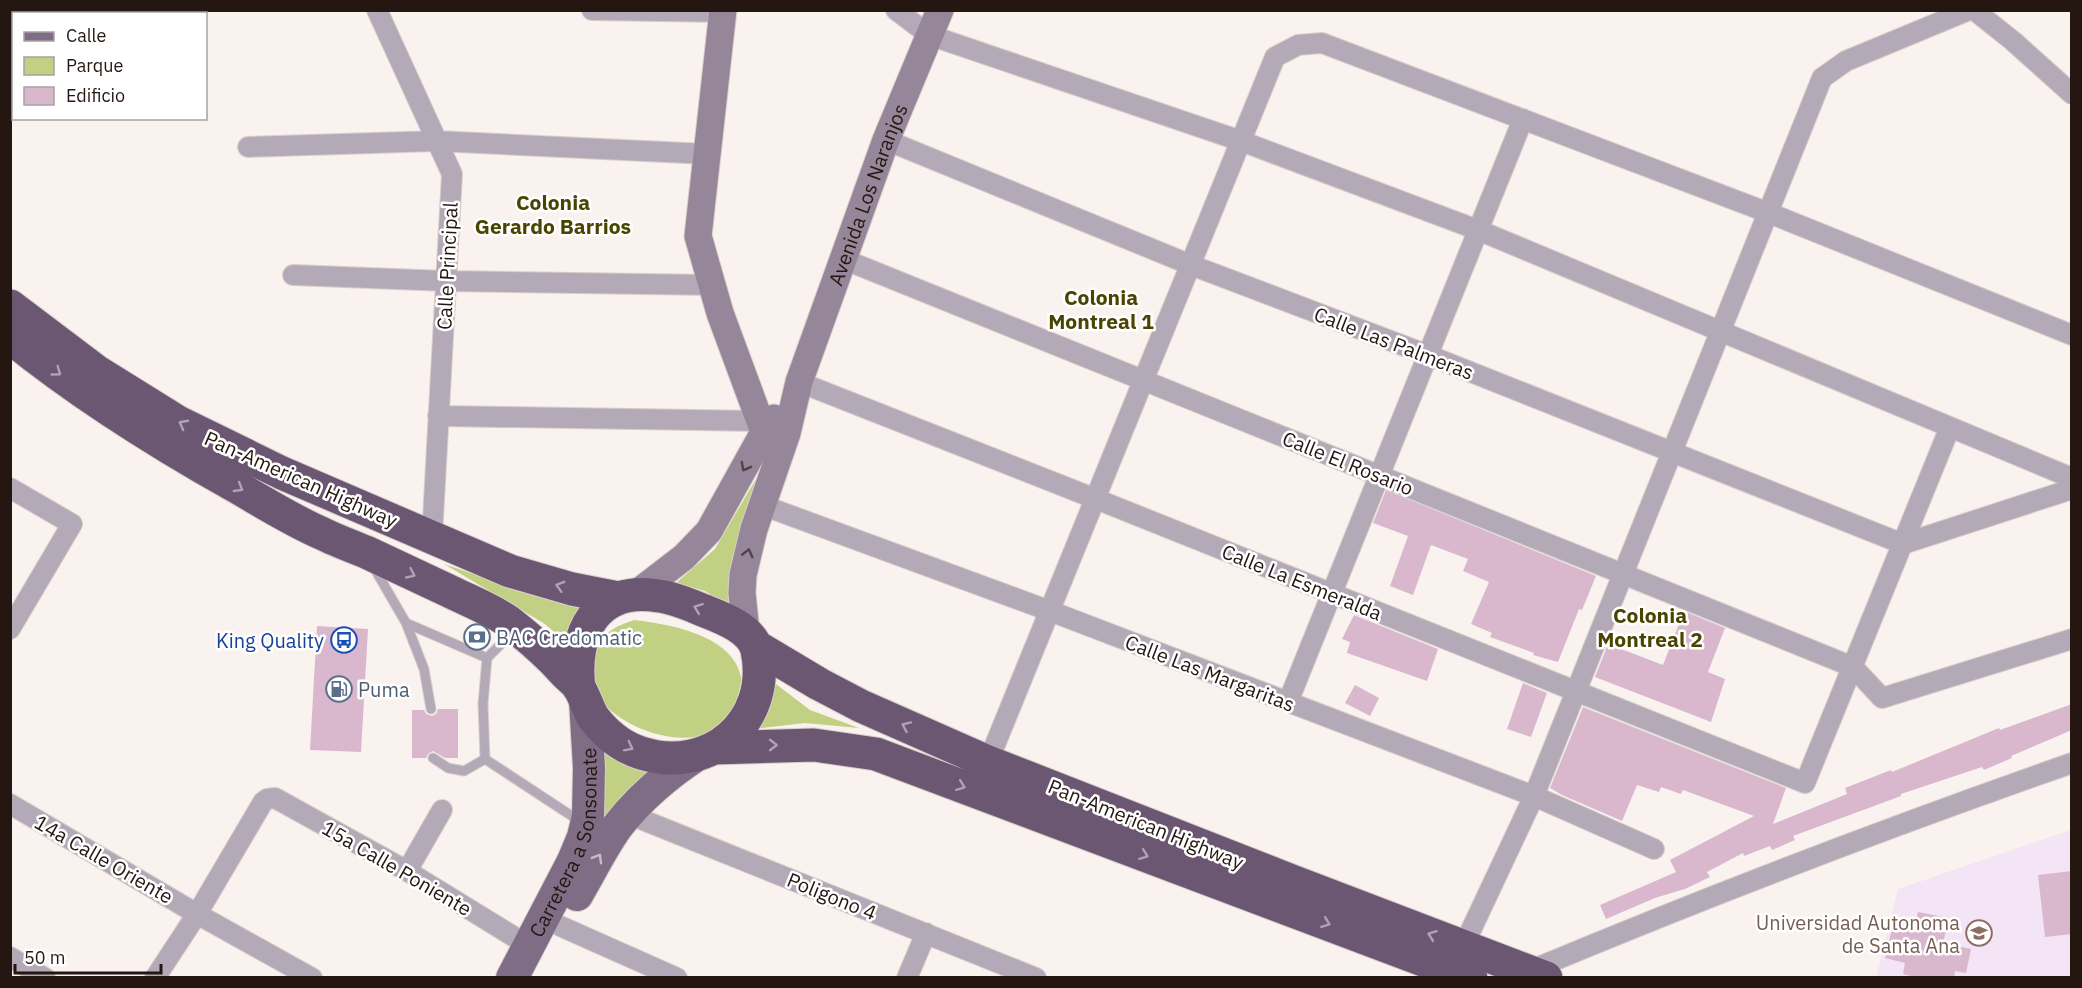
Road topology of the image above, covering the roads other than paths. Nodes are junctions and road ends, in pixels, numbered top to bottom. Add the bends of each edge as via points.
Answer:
1 (378, 10) edge
2 (592, 10) edge
3 (896, 10) edge
4 (940, 10) edge
5 (1969, 10) edge
6 (1974, 10) edge
7 (723, 11) edge
8 (929, 35) junction
9 (2072, 94) edge
10 (1523, 119) junction
11 (886, 140) junction
12 (437, 141) junction
13 (1241, 141) junction
14 (248, 147) dead end
15 (707, 154) junction
16 (1769, 213) junction
17 (1479, 230) junction
18 (843, 259) junction
19 (1191, 265) junction
20 (292, 275) dead end
21 (446, 281) junction
22 (712, 285) junction
23 (10, 306) edge
24 (1721, 332) junction
25 (2072, 335) edge
26 (10, 337) edge
27 (1428, 356) junction
28 (1145, 378) junction
29 (799, 382) junction
30 (438, 416) junction
31 (761, 426) junction
32 (1950, 427) junction
33 (1672, 452) junction
34 (1379, 476) junction
35 (2072, 478) edge
36 (10, 488) edge
37 (2072, 489) edge
38 (1096, 499) junction
39 (762, 505) junction
40 (432, 537) junction
41 (1902, 544) junction
42 (364, 551) junction
43 (1623, 574) junction
44 (1331, 595) junction
45 (627, 596) junction
46 (1050, 611) junction
47 (406, 623) junction
48 (10, 628) edge
49 (523, 633) junction
50 (751, 639) junction
51 (2072, 639) edge
52 (487, 658) junction
53 (1852, 667) junction
54 (1576, 692) junction
55 (582, 694) junction
56 (1288, 702) junction
57 (431, 710) dead end
58 (707, 750) junction
59 (433, 758) dead end
60 (485, 759) junction
61 (988, 762) junction
62 (2072, 763) edge
63 (1533, 796) junction
64 (10, 804) edge
65 (441, 810) dead end
66 (628, 814) junction
67 (586, 825) junction
68 (1654, 849) dead end
69 (407, 871) junction
70 (197, 914) junction
71 (560, 926) junction
72 (926, 933) junction
73 (529, 946) junction
74 (10, 957) edge
75 (1467, 962) edge
76 (1538, 974) edge
77 (45, 978) edge
78 (155, 978) edge
79 (312, 978) edge
80 (512, 978) edge
81 (521, 978) edge
82 (677, 978) edge
83 (907, 978) edge
84 (1036, 978) edge

1 - 12 street, Calle Principal
2 - 7 street
3 - 8 street
4 - 8 main road, Avenida Los Naranjos
5 - 16 street via 1846,61 1822,78
6 - 9 street
7 - 15 main road
8 - 11 main road, Avenida Los Naranjos
8 - 13 street
10 - 13 street via 1322,43 1298,45 1275,57
10 - 16 street
10 - 17 street
11 - 18 main road, Avenida Los Naranjos
11 - 19 street, Calle Las Palmeras
12 - 14 street
12 - 15 street
12 - 21 street, Calle Principal via 452,174
13 - 17 street
13 - 19 street
15 - 22 main road via 698,237
16 - 24 street
16 - 25 street
17 - 24 street
17 - 27 street
18 - 28 street, Calle El Rosario
18 - 29 main road, Avenida Los Naranjos
19 - 27 street, Calle Las Palmeras
19 - 28 street
20 - 21 street
21 - 22 street
21 - 30 street, Calle Principal
22 - 31 main road
40 -> 23 highway, Pan-American Highway via 178,422 96,371
24 - 32 street
24 - 33 street
26 -> 42 highway, Pan-American Highway via 86,393 205,469 319,533
27 - 33 street, Calle Las Palmeras
27 - 34 street
28 - 34 street, Calle El Rosario
28 - 38 street
29 - 31 main road, Avenida Los Naranjos
29 - 38 street, Calle La Esmeralda
29 - 39 main road, Avenida Los Naranjos
30 - 31 street
30 - 40 street, Calle Principal
31 -> 45 main road, Avenida Los Naranjos via 709,531 684,557
32 - 35 street
32 - 41 street
33 - 41 street, Calle Las Palmeras
33 - 43 street
34 - 43 street, Calle El Rosario
34 - 44 street
36 - 48 street via 72,524
37 - 41 street
38 - 44 street, Calle La Esmeralda
38 - 46 street
39 - 46 street, Calle Las Margaritas
50 -> 39 main road, Avenida Los Naranjos via 742,593 743,575
45 -> 40 highway, Pan-American Highway via 572,589 510,571
41 - 53 street
42 - 47 lane
42 -> 49 highway, Pan-American Highway via 494,611
43 - 53 street, Calle El Rosario
43 - 54 street
44 - 54 street, Calle La Esmeralda
44 - 56 street
50 -> 45 highway via 713,614 684,603 659,596
45 - 55 highway via 602,608 589,622 577,657
46 - 56 street, Calle Las Margaritas
46 - 61 street
47 - 52 lane
47 - 57 lane via 424,669
49 - 52 lane via 502,643
49 - 55 highway, Pan-American Highway via 553,659
50 - 58 highway via 759,672 753,708 730,738
61 -> 50 highway, Pan-American Highway via 861,706 819,684
51 - 53 street via 1882,698
52 - 60 lane via 483,704
53 - 54 street, Calle La Esmeralda via 1805,783
54 - 63 street
55 -> 58 highway via 605,731 640,753 680,757
55 - 67 main road, Carretera a Sonsonate via 589,768
56 - 63 street, Calle Las Margaritas
58 - 66 main road, Carretera a Sonsonate via 681,765
58 -> 75 highway, Pan-American Highway via 814,745 876,754
59 - 60 lane via 448,768 464,771
60 - 67 lane
75 -> 61 highway, Pan-American Highway
62 - 76 street via 1899,824 1627,929
63 - 68 street, Calle Las Margaritas
63 - 75 street
64 - 70 street, 14a Calle Oriente
65 - 69 street
71 -> 66 main road, Carretera a Sonsonate
66 - 72 street, Poligono 4
67 - 73 main road, Carretera a Sonsonate via 573,861
69 - 70 street, 15a Calle Poniente via 274,798 267,799
69 - 73 street, 15a Calle Poniente
70 - 78 street
70 - 79 street, 14a Calle Oriente
71 - 81 main road, Carretera a Sonsonate
71 - 82 street
72 - 83 street
72 - 84 street, Poligono 4
73 - 80 main road, Carretera a Sonsonate
74 - 77 street
75 - 76 highway, Pan-American Highway

